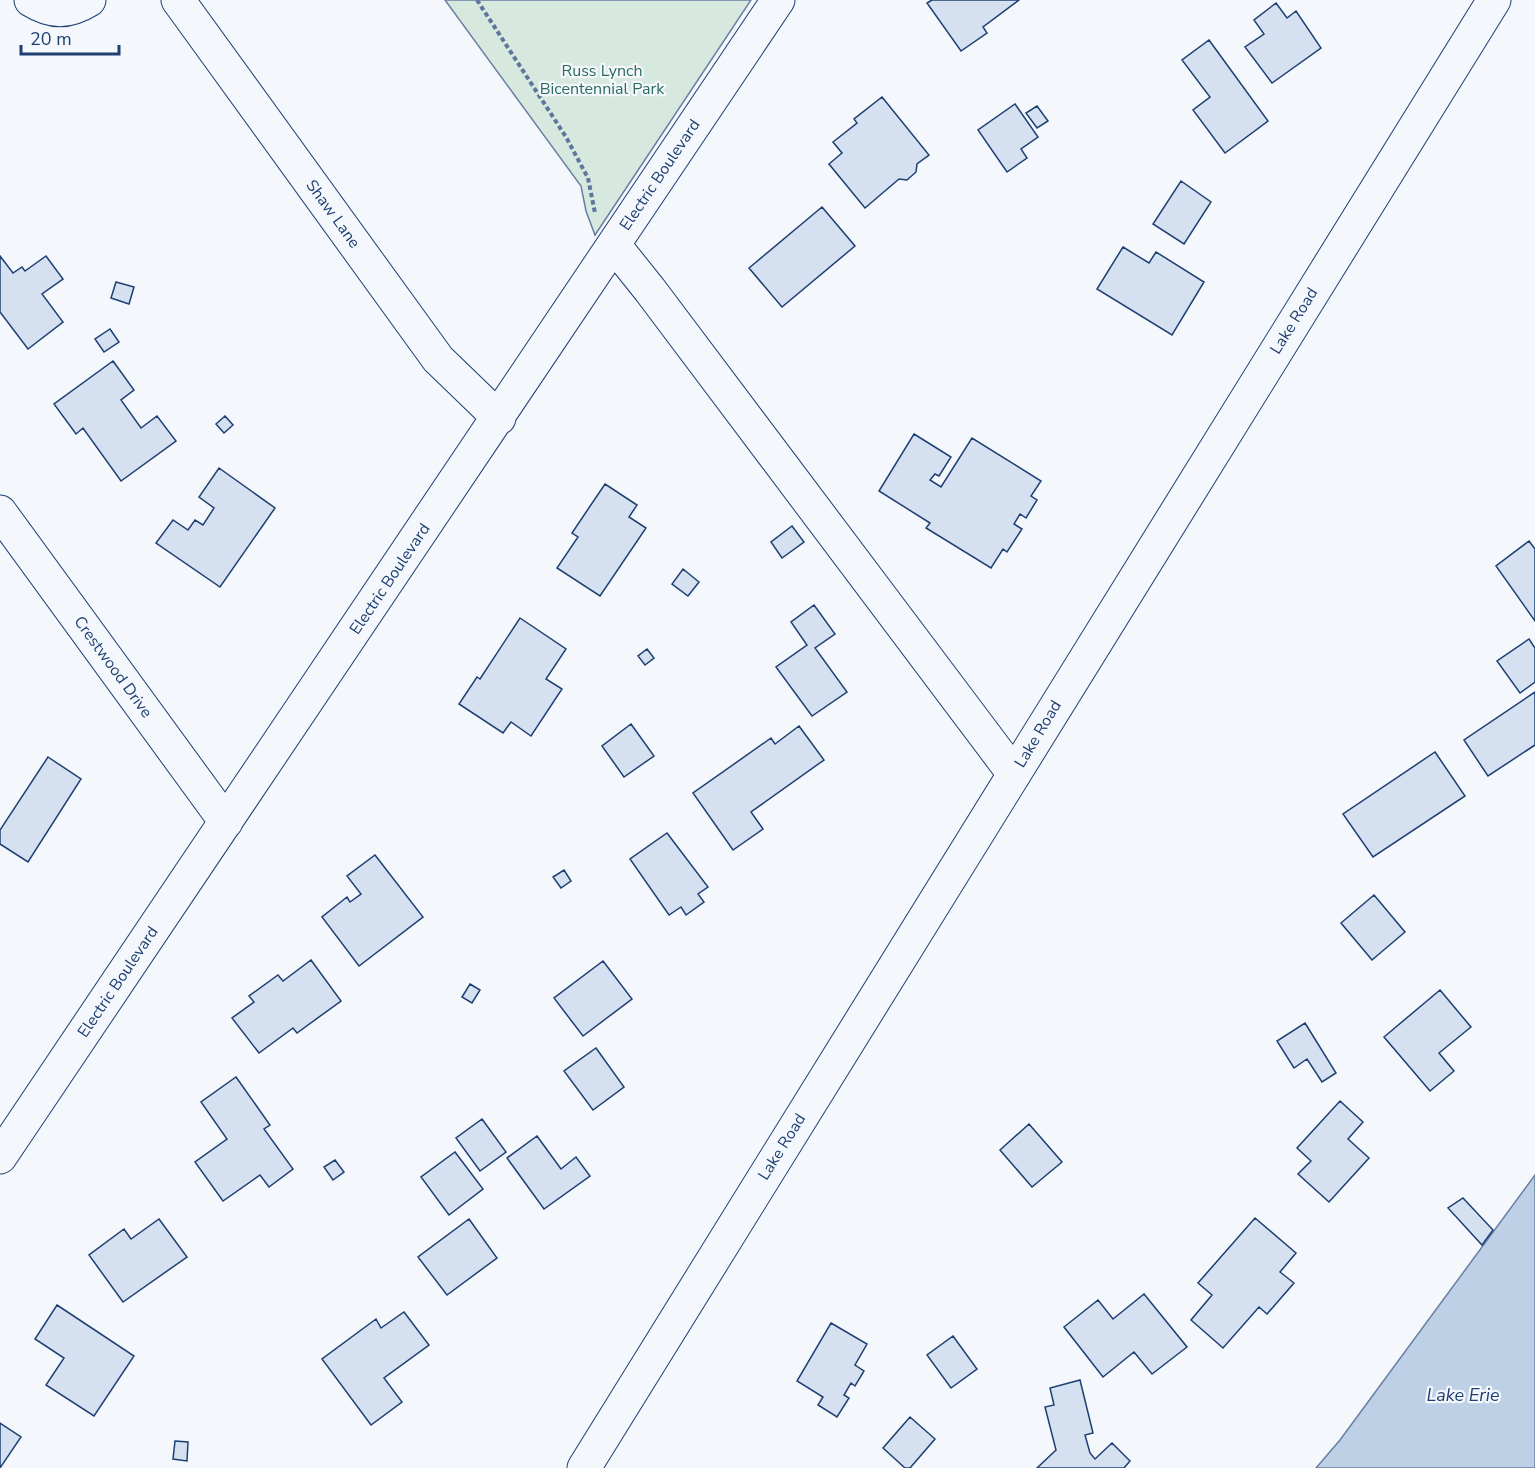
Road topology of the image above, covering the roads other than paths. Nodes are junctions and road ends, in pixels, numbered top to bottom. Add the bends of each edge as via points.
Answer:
1 (31, 0) edge
2 (89, 0) edge
3 (178, 0) edge
4 (778, 0) edge
5 (1494, 0) edge
6 (614, 245) junction
7 (499, 418) junction
8 (0, 512) edge
9 (1014, 774) junction
10 (226, 822) junction
11 (0, 1157) edge
12 (584, 1468) edge

1 - 2 street via 62,12
3 - 7 street, Shaw Lane via 438,359
4 - 6 street, Electric Boulevard
5 - 9 street, Lake Road
6 - 7 street, Electric Boulevard
6 - 9 street
7 - 10 street, Electric Boulevard
8 - 10 street, Crestwood Drive
9 - 12 street, Lake Road
10 - 11 street, Electric Boulevard

